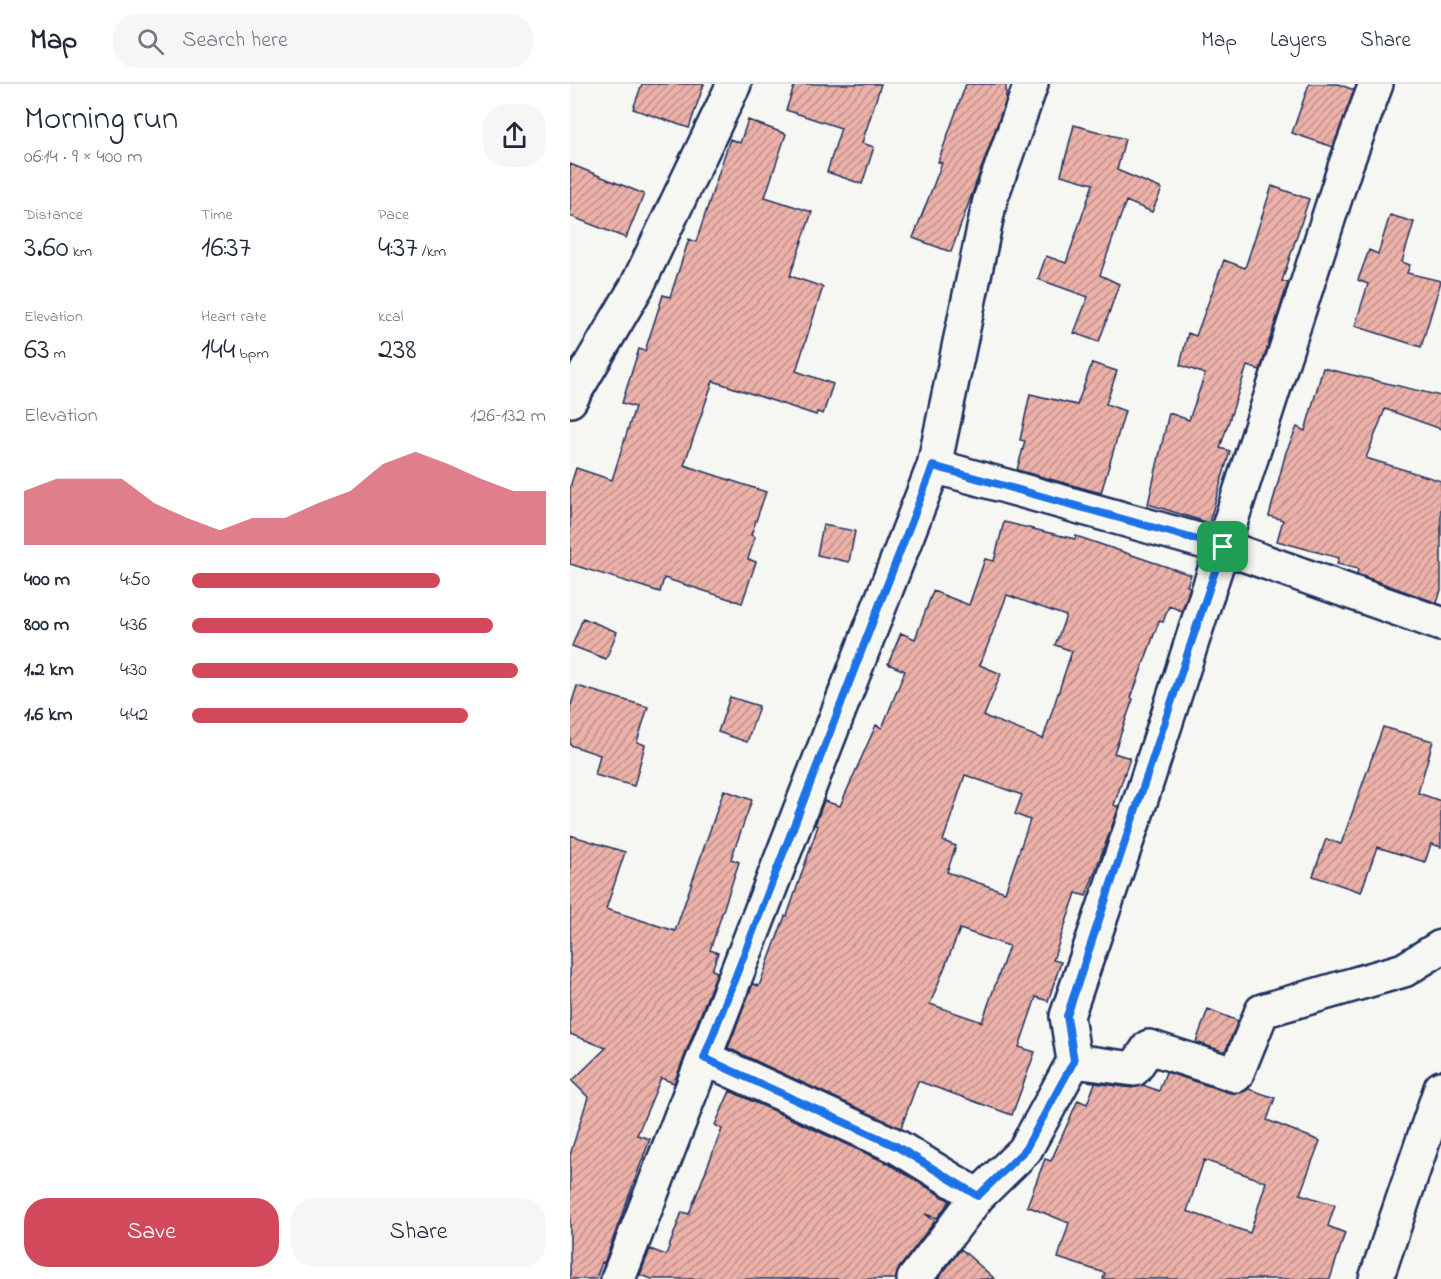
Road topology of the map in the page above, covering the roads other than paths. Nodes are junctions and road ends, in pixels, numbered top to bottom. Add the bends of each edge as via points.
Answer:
1 (734, 84) edge
2 (1031, 84) edge
3 (1376, 84) edge
4 (570, 400) edge
5 (933, 466) junction
6 (1223, 547) junction
7 (1441, 624) edge
8 (1441, 947) edge
9 (704, 1058) junction
10 (1074, 1061) junction
11 (1441, 1088) edge
12 (978, 1196) junction
13 (618, 1279) edge
14 (914, 1279) edge
15 (1376, 1279) edge

1 - 4 street via 637,286
2 - 5 street via 990,200
3 - 6 street via 1345,166
5 - 6 street
5 - 9 street
6 - 7 street
6 - 10 street via 1067,1016
8 - 10 street via 1404,970 1263,1011 1236,1075 1149,1047 1134,1069
9 - 12 street via 896,1146
9 - 13 street
10 - 12 street via 1025,1150
11 - 15 street
12 - 14 street

